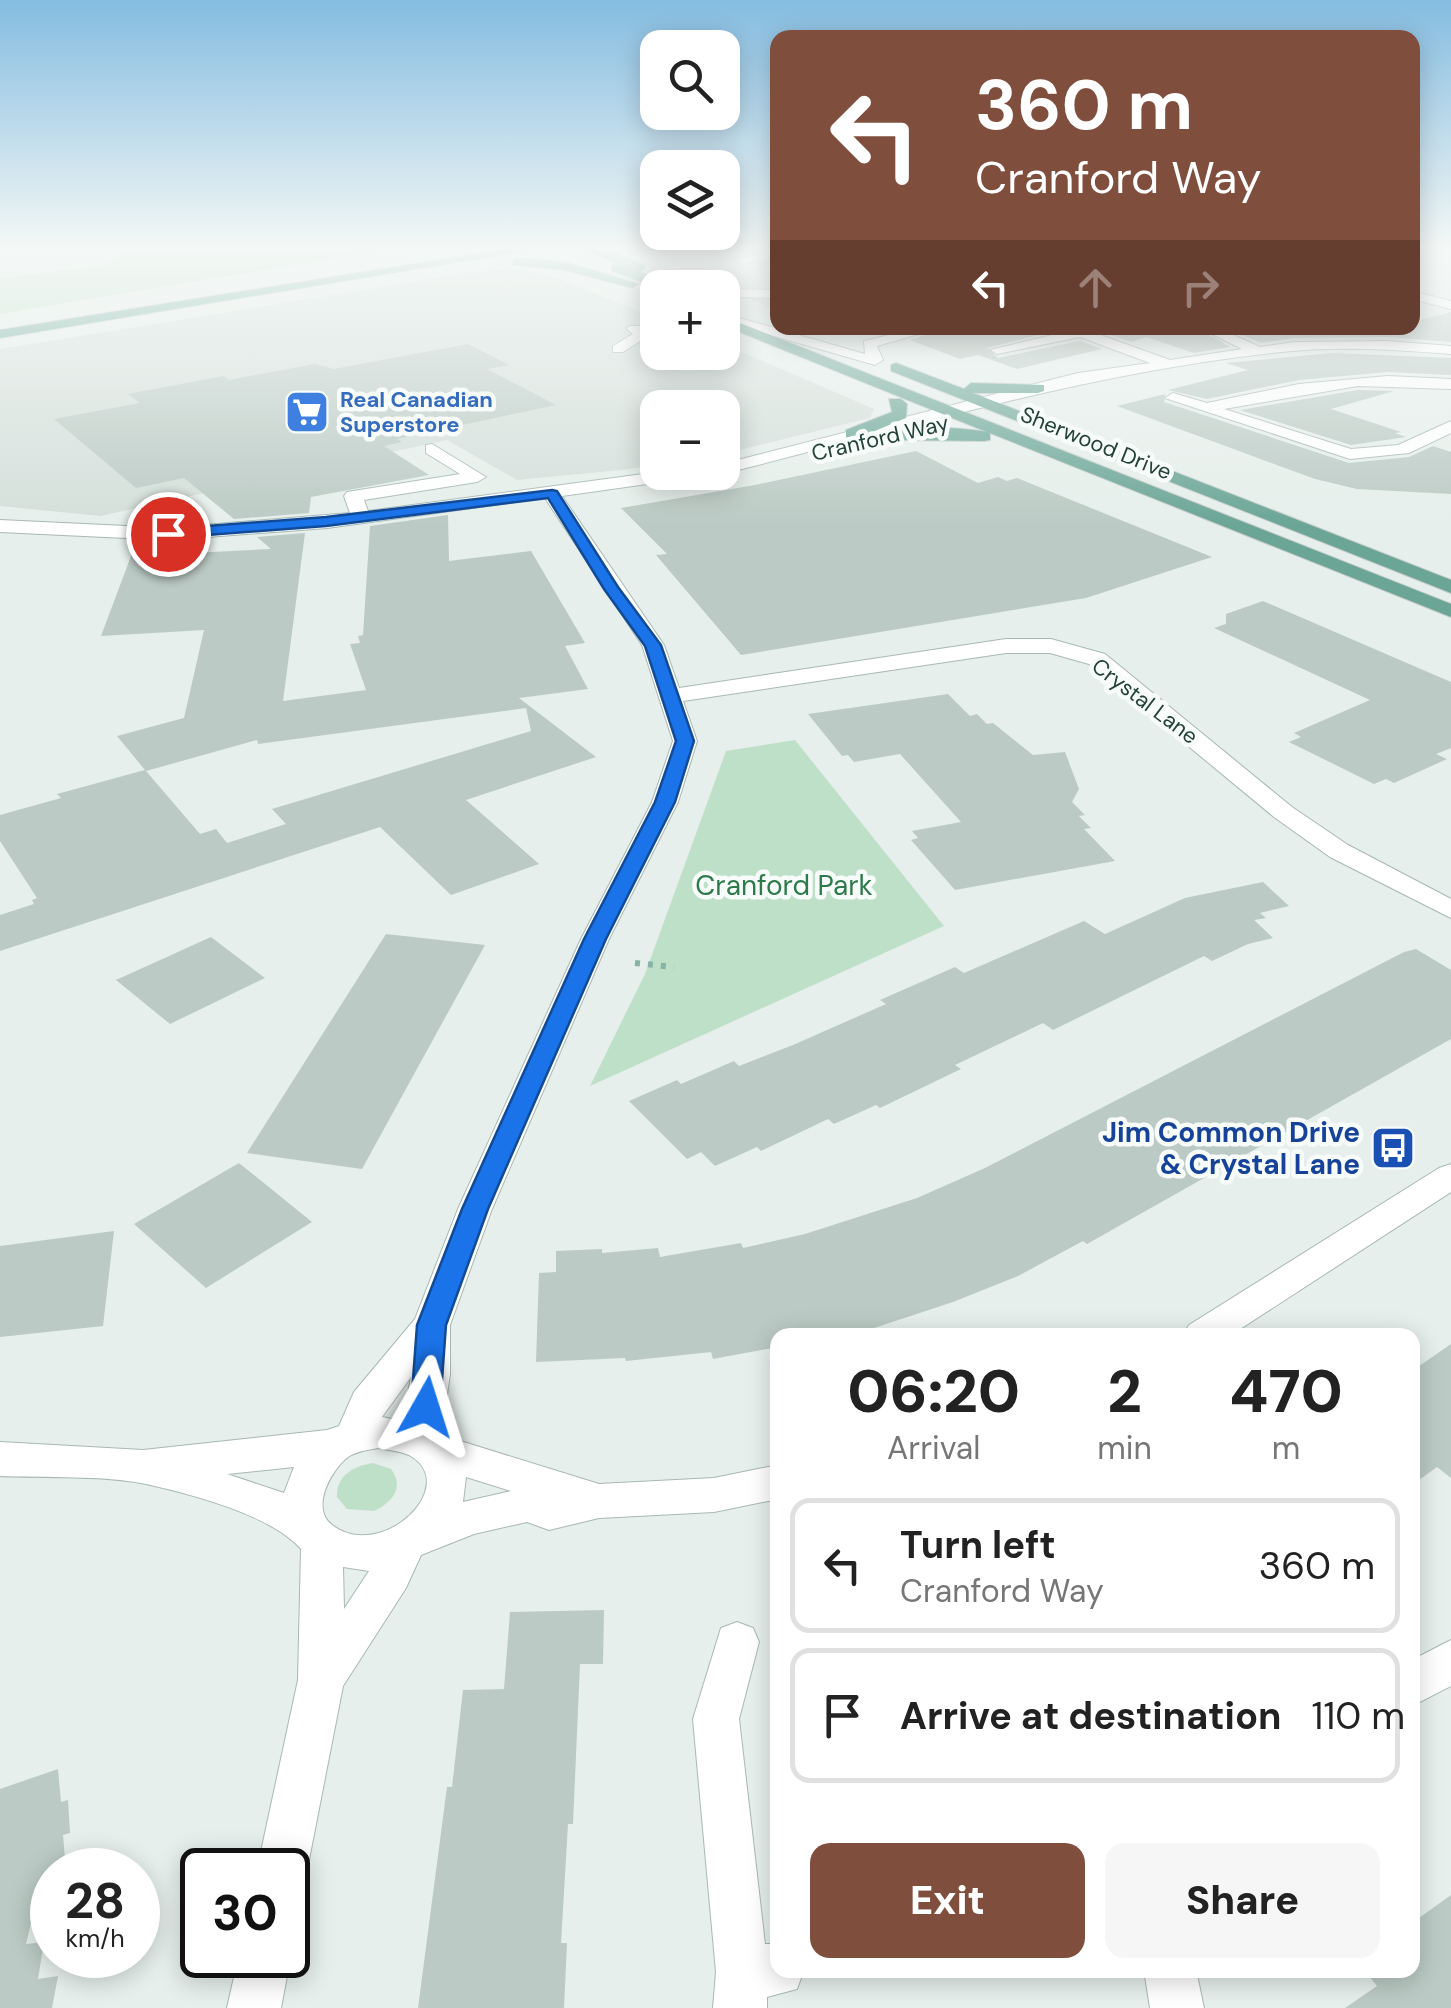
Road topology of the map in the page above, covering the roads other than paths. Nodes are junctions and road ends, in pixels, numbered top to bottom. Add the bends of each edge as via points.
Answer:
1 (636, 339) edge
2 (768, 339) edge
3 (797, 339) edge
4 (820, 339) edge
5 (888, 339) edge
6 (1050, 339) edge
7 (1099, 339) edge
8 (1230, 339) edge
9 (1384, 339) edge
10 (1387, 345) junction
11 (618, 350) dead end
12 (997, 350) dead end
13 (1255, 350) junction
14 (1451, 350) edge
15 (807, 354) junction
16 (875, 360) junction
17 (1168, 364) junction
18 (918, 377) junction
19 (866, 378) junction
20 (1451, 384) edge
21 (1043, 392) junction
22 (1173, 398) dead end
23 (1208, 408) junction
24 (945, 410) junction
25 (980, 410) junction
26 (1451, 426) edge
27 (852, 434) junction
28 (897, 436) junction
29 (1040, 447) junction
30 (432, 449) dead end
31 (1110, 452) junction
32 (757, 462) junction
33 (740, 465) edge
34 (640, 481) edge
35 (552, 494) junction
36 (361, 518) junction
37 (0, 526) edge
38 (1336, 542) junction
39 (1451, 587) edge
40 (1451, 611) edge
41 (673, 696) junction
42 (1451, 910) edge
43 (1451, 1176) edge
44 (432, 1325) junction
45 (1213, 1328) edge
46 (344, 1441) junction
47 (428, 1445) junction
48 (0, 1459) edge
49 (143, 1467) junction
50 (770, 1484) edge
51 (599, 1501) junction
52 (315, 1534) junction
53 (413, 1541) junction
54 (737, 1642) dead end
55 (1451, 1661) edge
56 (1420, 1679) edge
57 (322, 1680) junction
58 (287, 1848) edge
59 (260, 1978) edge
60 (1171, 1978) edge
61 (753, 1983) edge
62 (254, 2008) edge
63 (1176, 2008) edge

1 - 11 street
2 - 15 main road, Sherwood Drive
3 - 16 street
4 - 16 main road, Sherwood Drive
5 - 16 street via 869,344
6 - 12 street
7 - 17 street
8 - 13 street
9 - 10 street
10 - 13 street, Cranford Way
10 - 14 street, Cranford Way
13 - 17 street, Cranford Way
15 - 19 main road, Sherwood Drive
15 - 25 main road
16 - 18 main road, Sherwood Drive
17 - 21 street, Cranford Way via 1126,370 1095,386
18 - 21 main road
18 - 25 main road, Sherwood Drive
19 - 24 main road, Sherwood Drive
19 - 27 main road via 901,407 900,415
20 - 23 street via 1343,380
21 - 25 street, Cranford Way
21 - 31 main road via 1052,423
22 - 23 street
23 - 26 street via 1364,455 1405,451
24 - 25 main road, Sherwood Drive
24 - 27 street, Cranford Way
25 - 28 street, Cranford Way
25 - 29 main road, Sherwood Drive
25 - 31 main road, Sherwood Drive
25 - 38 main road via 1210,503
27 - 32 street, Cranford Way
28 - 29 main road via 965,433
28 - 32 street, Cranford Way
29 - 40 main road, Sherwood Drive
30 - 36 street via 477,477 353,496
31 - 38 main road, Sherwood Drive
32 - 33 street, Cranford Way
34 - 35 street
35 - 36 street
35 - 41 street via 653,645
36 - 37 street via 168,534
38 - 39 main road, Sherwood Drive
41 - 42 street, Crystal Lane via 1006,646 1051,646 1096,659 1339,851
41 - 44 street via 685,741 665,802 595,939 475,1209
43 - 45 street
44 - 46 street
44 - 47 street
46 - 47 street via 400,1433
46 - 49 street
46 - 52 street via 318,1462 304,1490 302,1509
47 - 51 street
47 - 53 street via 449,1481 438,1516
48 - 49 street
49 - 52 street via 264,1502
50 - 51 street via 714,1495
51 - 53 street via 471,1518
52 - 53 street via 374,1552
52 - 57 street
53 - 57 street
54 - 61 street via 716,1719
55 - 56 street
57 - 58 street
59 - 62 street
60 - 63 street

